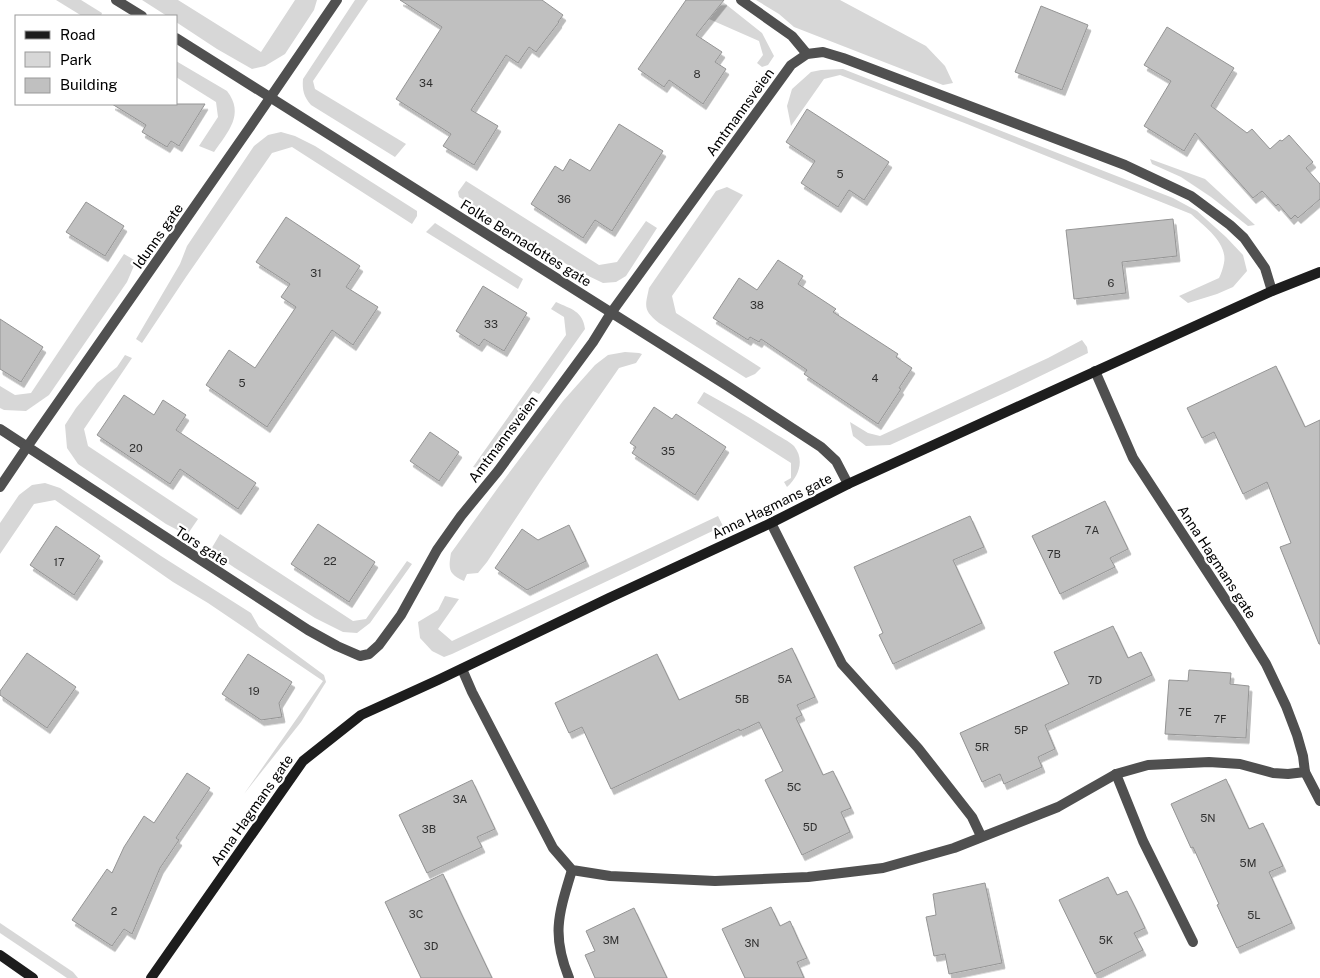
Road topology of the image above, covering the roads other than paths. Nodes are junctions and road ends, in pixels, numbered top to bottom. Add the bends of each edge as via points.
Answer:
1 (116, 0) edge
2 (337, 0) edge
3 (741, 0) edge
4 (140, 15) edge
5 (178, 39) edge
6 (807, 54) junction
7 (270, 98) junction
8 (1320, 272) edge
9 (1272, 291) junction
10 (611, 313) junction
11 (1095, 371) junction
12 (0, 429) edge
13 (27, 447) junction
14 (848, 484) junction
15 (0, 487) edge
16 (771, 523) junction
17 (390, 630) joint
18 (462, 669) junction
19 (1305, 772) junction
20 (1116, 774) junction
21 (1320, 802) edge
22 (981, 836) junction
23 (572, 870) junction
24 (1193, 942) dead end
25 (0, 955) edge
26 (33, 978) edge
27 (151, 978) edge
28 (569, 978) edge

1 - 4 street
2 - 7 street, Idunns gate
3 - 6 street via 792,36
5 - 7 street, Folke Bernadottes gate
6 - 9 street via 823,52 843,58 1125,165 1191,196 1244,238 1265,268
6 - 10 street, Amtmannsveien via 791,65
7 - 10 street, Folke Bernadottes gate
7 - 13 street, Idunns gate
8 - 9 street, Anna Hagmans gate
9 - 11 street, Anna Hagmans gate
10 - 14 street, Folke Bernadottes gate via 820,447 836,461
10 - 17 street, Amtmannsveien via 587,350 437,550
11 - 14 street, Anna Hagmans gate
11 - 19 street, Anna Hagmans gate via 1133,458 1266,664 1286,706
12 - 13 street, Tors gate
13 - 15 street, Idunns gate
13 - 17 street, Tors gate via 284,615 337,646 360,656 369,654
14 - 16 street, Anna Hagmans gate
16 - 18 street, Anna Hagmans gate
16 - 22 street via 842,664 918,748 972,817
18 - 23 street via 553,848
18 - 27 street, Anna Hagmans gate via 361,715 303,761
19 - 20 street via 1273,773 1240,764 1209,762 1148,765
19 - 21 street, Anna Hagmans gate
20 - 22 street via 1058,806
20 - 24 street via 1143,841
22 - 23 street via 954,848 884,868 808,878 715,881 610,876
23 - 28 street via 558,934
25 - 26 street

